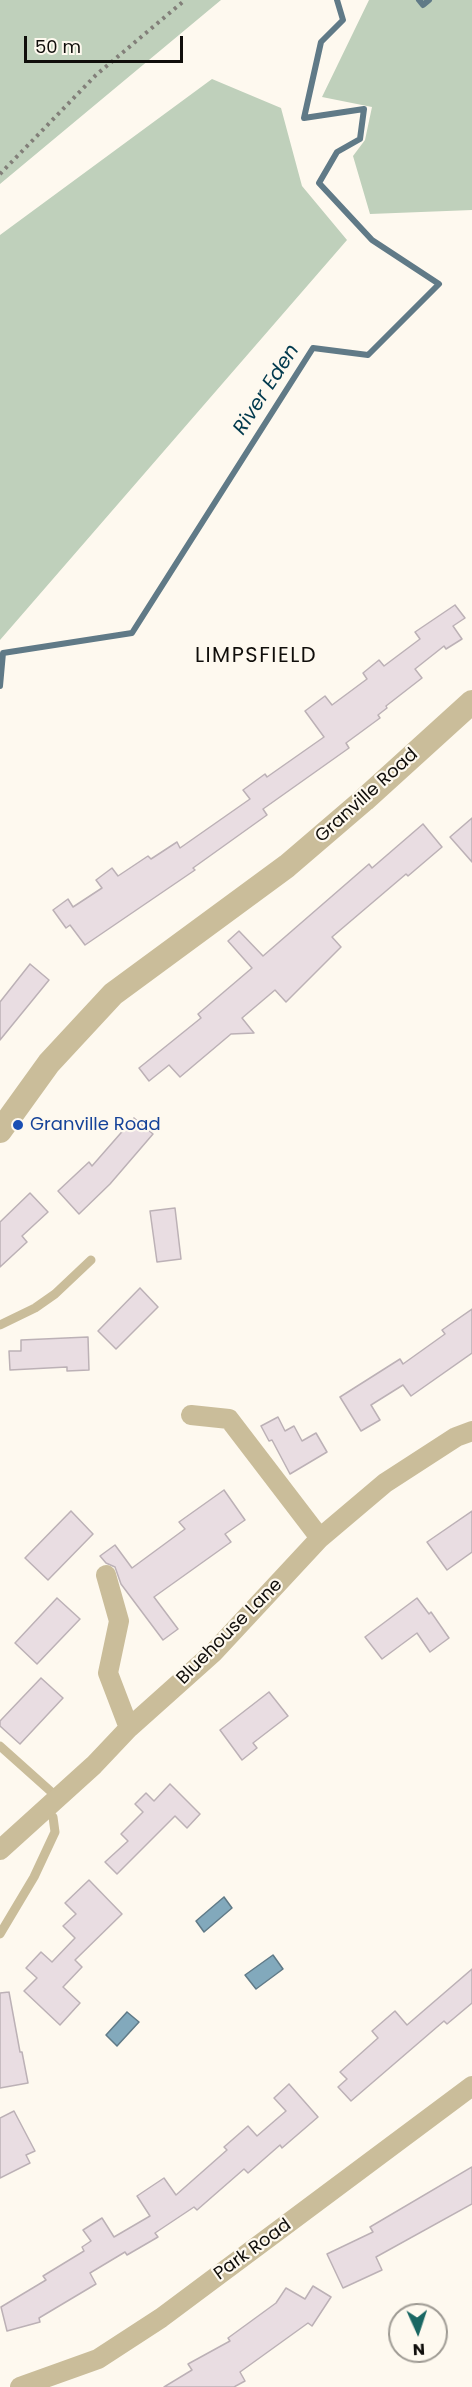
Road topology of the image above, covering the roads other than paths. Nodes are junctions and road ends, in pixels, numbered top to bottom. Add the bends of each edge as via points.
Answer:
1 (472, 702) edge
2 (0, 1131) edge
3 (91, 1260) dead end
4 (0, 1325) edge
5 (191, 1415) dead end
6 (472, 1431) edge
7 (320, 1538) junction
8 (106, 1575) dead end
9 (129, 1728) junction
10 (0, 1746) edge
11 (51, 1804) junction
12 (0, 1850) edge
13 (0, 1934) edge
14 (472, 2086) edge
15 (20, 2387) edge

1 - 2 street, Granville Road via 287,866 113,994 49,1063
3 - 4 lane via 55,1294
5 - 7 street via 229,1419
6 - 7 street, Bluehouse Lane via 456,1437 385,1483
7 - 9 street, Bluehouse Lane via 214,1652
8 - 9 street via 119,1621 108,1673
9 - 11 street, Bluehouse Lane
10 - 11 lane
11 - 12 street, Bluehouse Lane
11 - 13 lane via 55,1832
14 - 15 street, Park Road via 161,2318 98,2360

